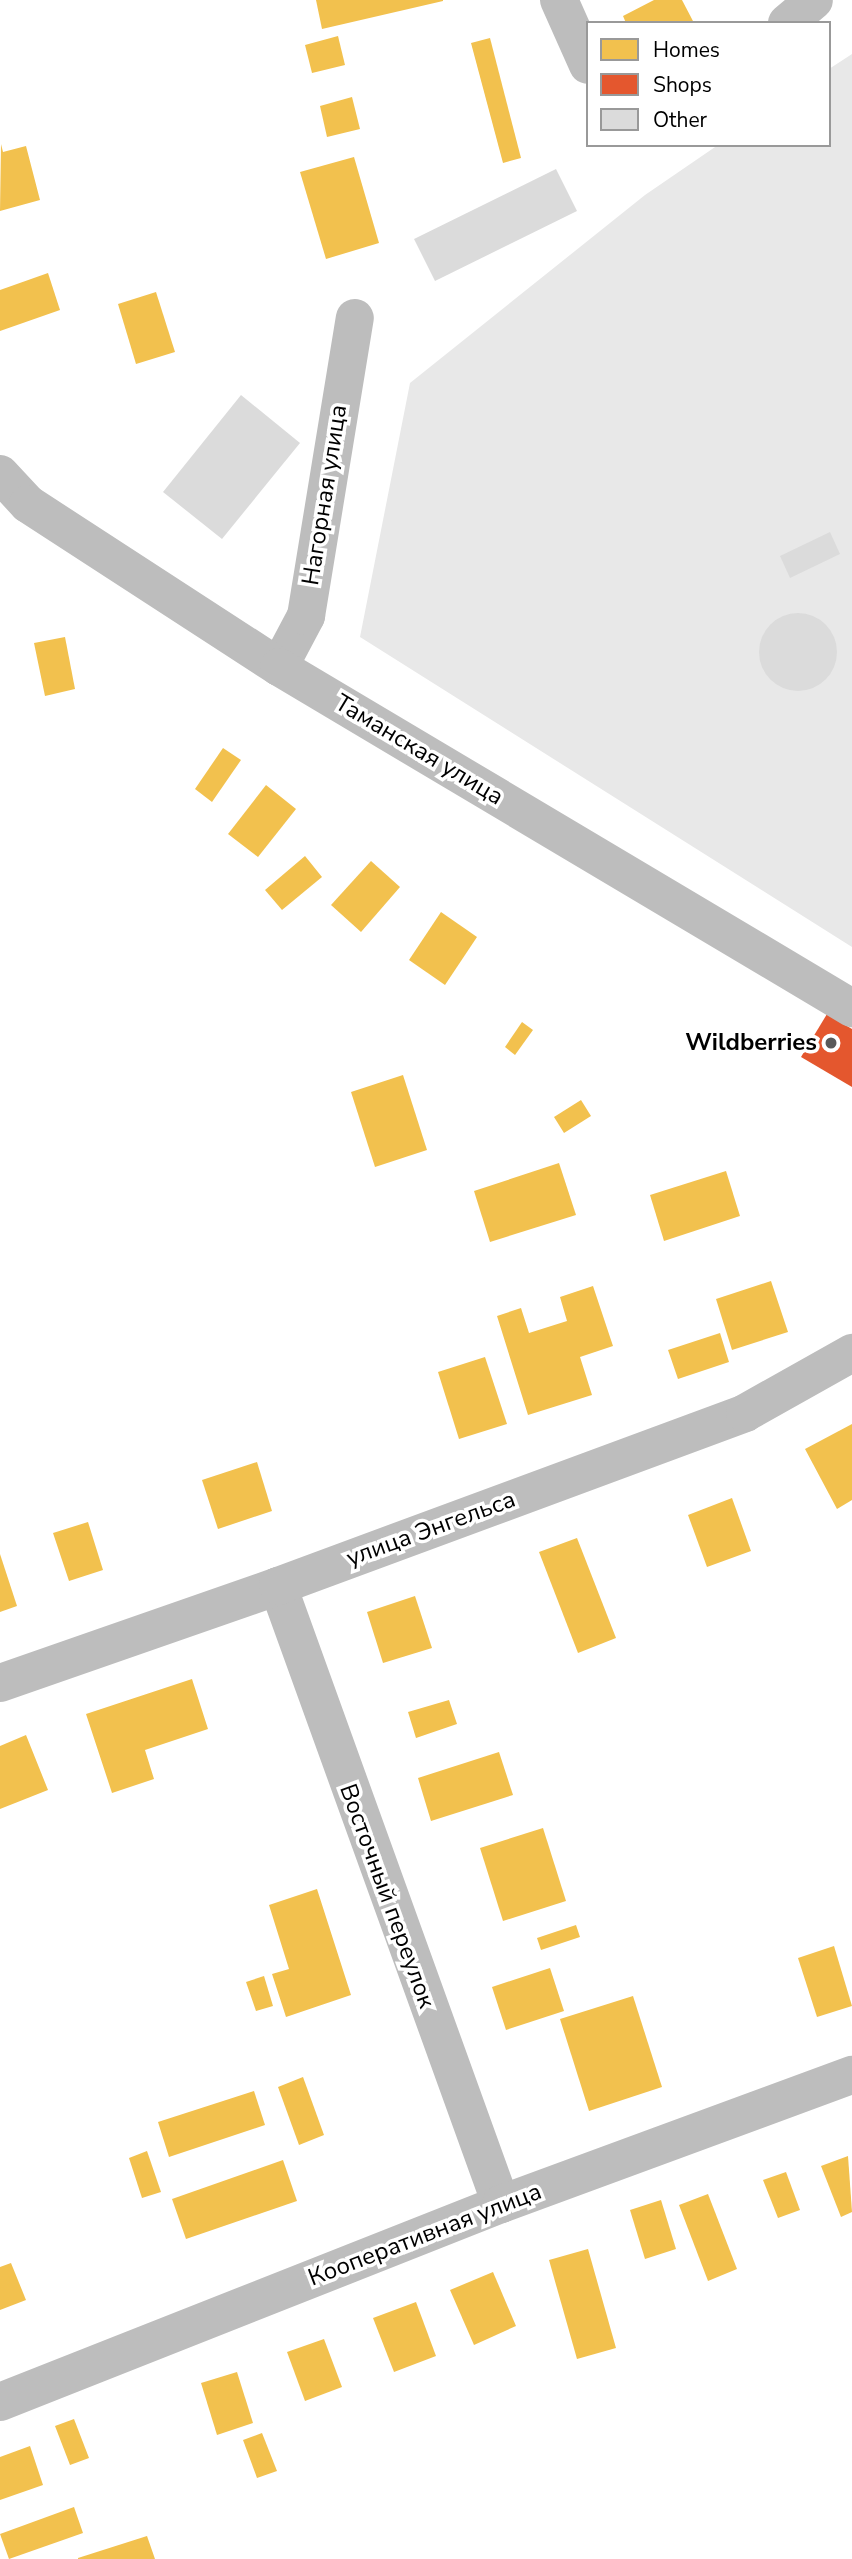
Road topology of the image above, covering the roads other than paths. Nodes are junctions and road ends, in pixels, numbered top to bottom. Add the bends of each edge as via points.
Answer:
1 (559, 0) edge
2 (814, 0) edge
3 (789, 21) edge
4 (586, 61) edge
5 (355, 318) dead end
6 (0, 474) edge
7 (279, 667) junction
8 (852, 1007) edge
9 (852, 1353) edge
10 (278, 1586) junction
11 (0, 1683) edge
12 (852, 2075) edge
13 (501, 2204) junction
14 (0, 2402) edge

1 - 4 street
2 - 3 street
5 - 7 street, Нагорная улица via 306,616
6 - 7 street, Таманская улица via 28,504
7 - 8 street, Таманская улица
9 - 10 street, улица Энгельса via 745,1413
10 - 11 street, улица Энгельса
10 - 13 street, Восточный переулок
12 - 13 street, Кооперативная улица
13 - 14 street, Кооперативная улица

